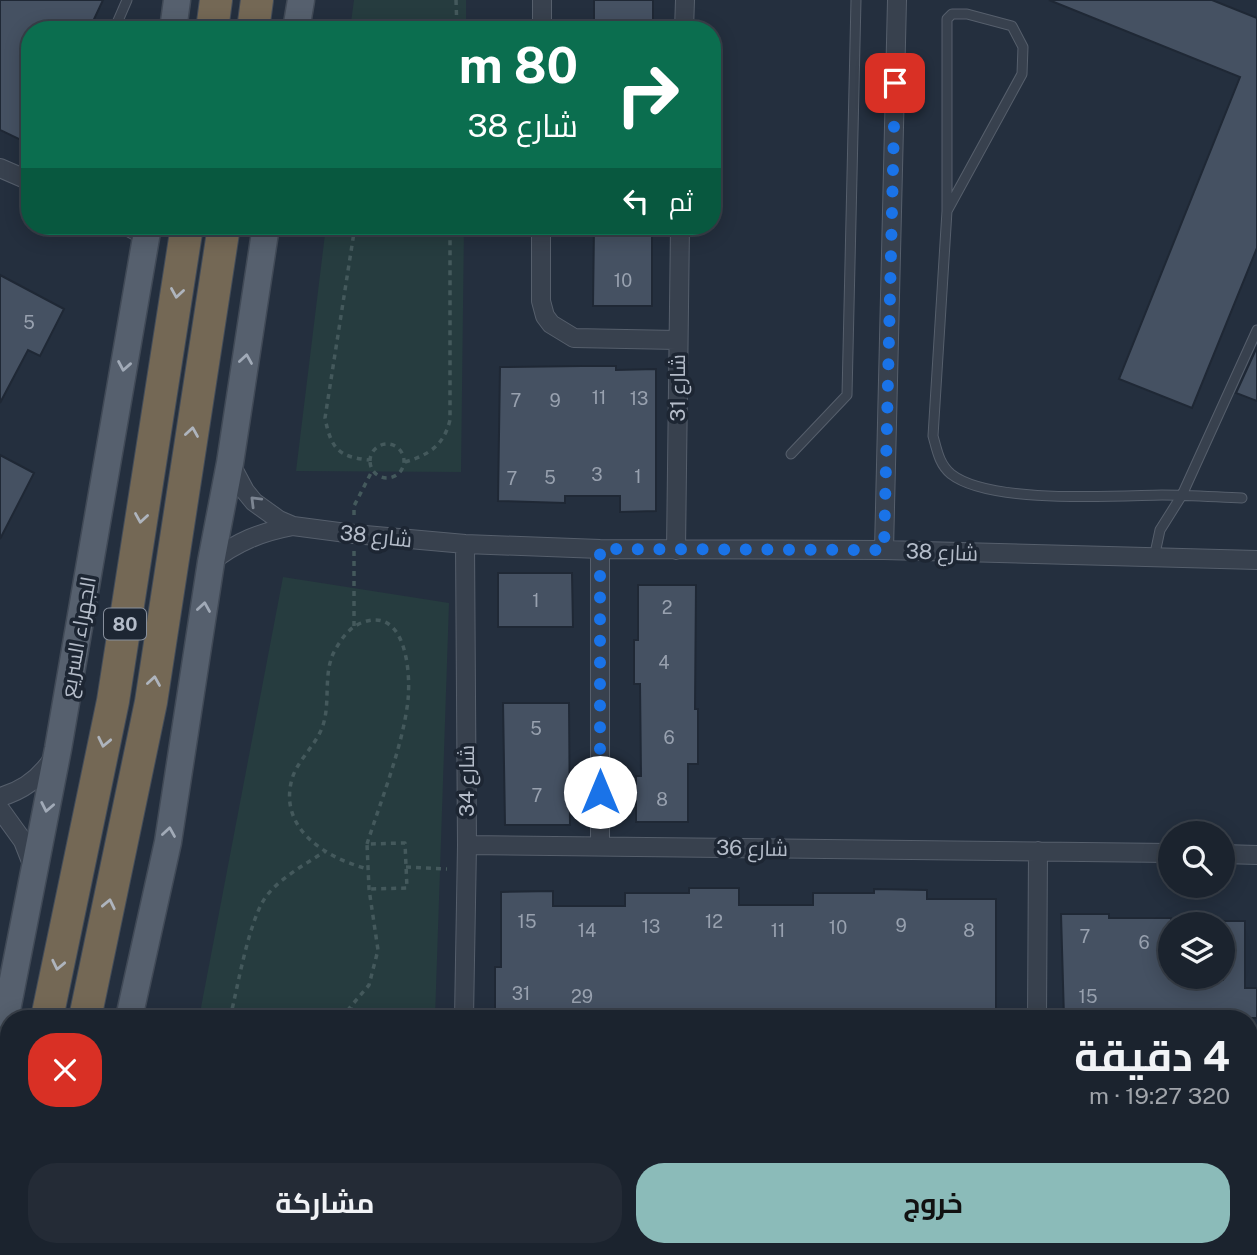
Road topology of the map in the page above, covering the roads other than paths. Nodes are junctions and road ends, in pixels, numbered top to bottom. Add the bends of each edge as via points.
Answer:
1 (127, 0) edge
2 (177, 0) edge
3 (216, 0) edge
4 (257, 0) edge
5 (301, 0) edge
6 (542, 0) edge
7 (685, 0) edge
8 (856, 0) edge
9 (897, 0) edge
10 (118, 21) edge
11 (174, 21) edge
12 (213, 21) edge
13 (254, 21) edge
14 (298, 21) edge
15 (542, 21) edge
16 (684, 21) edge
17 (0, 168) edge
18 (21, 177) edge
19 (947, 211) junction
20 (140, 235) edge
21 (186, 235) edge
22 (223, 235) edge
23 (265, 235) edge
24 (541, 235) edge
25 (680, 235) edge
26 (1257, 330) edge
27 (677, 340) junction
28 (791, 454) dead end
29 (230, 463) junction
30 (1182, 495) junction
31 (1242, 498) dead end
32 (293, 526) junction
33 (465, 544) junction
34 (600, 549) junction
35 (676, 550) junction
36 (884, 550) junction
37 (1154, 558) junction
38 (1257, 560) edge
39 (211, 562) junction
40 (58, 749) junction
41 (0, 797) edge
42 (0, 809) edge
43 (467, 845) junction
44 (600, 846) junction
45 (1038, 851) junction
46 (1158, 853) edge
47 (1235, 854) edge
48 (1257, 855) edge
49 (35, 873) junction
50 (6, 1010) edge
51 (49, 1010) edge
52 (87, 1010) edge
53 (131, 1010) edge
54 (464, 1010) edge
55 (1037, 1010) edge

1 - 10 lane
2 - 11 main road
3 - 12 highway
4 - 13 highway
5 - 14 main road
6 - 15 street
7 - 16 street
8 - 28 lane via 847,395
9 - 36 street
17 - 18 street
19 - 19 lane via 947,19 952,14 967,14 1012,26 1023,47 1022,74
19 - 30 lane via 933,436 939,459 951,474 975,486 1038,496
20 -> 40 main road, الجهراء السريع
21 -> 51 highway, الجهراء السريع / 80 via 113,701
52 -> 22 highway, 80 via 151,702
29 -> 23 main road
24 - 27 street via 541,301 551,324 575,338
25 - 27 street, شارع 31
26 - 30 lane
27 - 35 street, شارع 31
32 -> 29 street, شارع 38 via 254,502
29 - 39 main road
30 - 31 lane
30 - 37 lane via 1160,530
32 - 33 street, شارع 38
32 - 39 street, شارع 38 via 248,538
33 - 34 street, شارع 38
33 - 43 street, شارع 34
34 - 35 street, شارع 38
34 - 44 street
35 - 36 street, شارع 38
36 - 37 street, شارع 38
37 - 38 street, شارع 38
53 -> 39 main road via 168,842
40 - 41 street via 38,777
40 -> 49 main road, الجهراء السريع
42 - 49 street via 23,841
43 - 44 street, شارع 36
43 - 54 street, شارع 34
44 - 45 street, شارع 36
45 - 46 street, شارع 36
45 - 55 street
47 - 48 street
49 - 50 main road, الجهراء السريع

